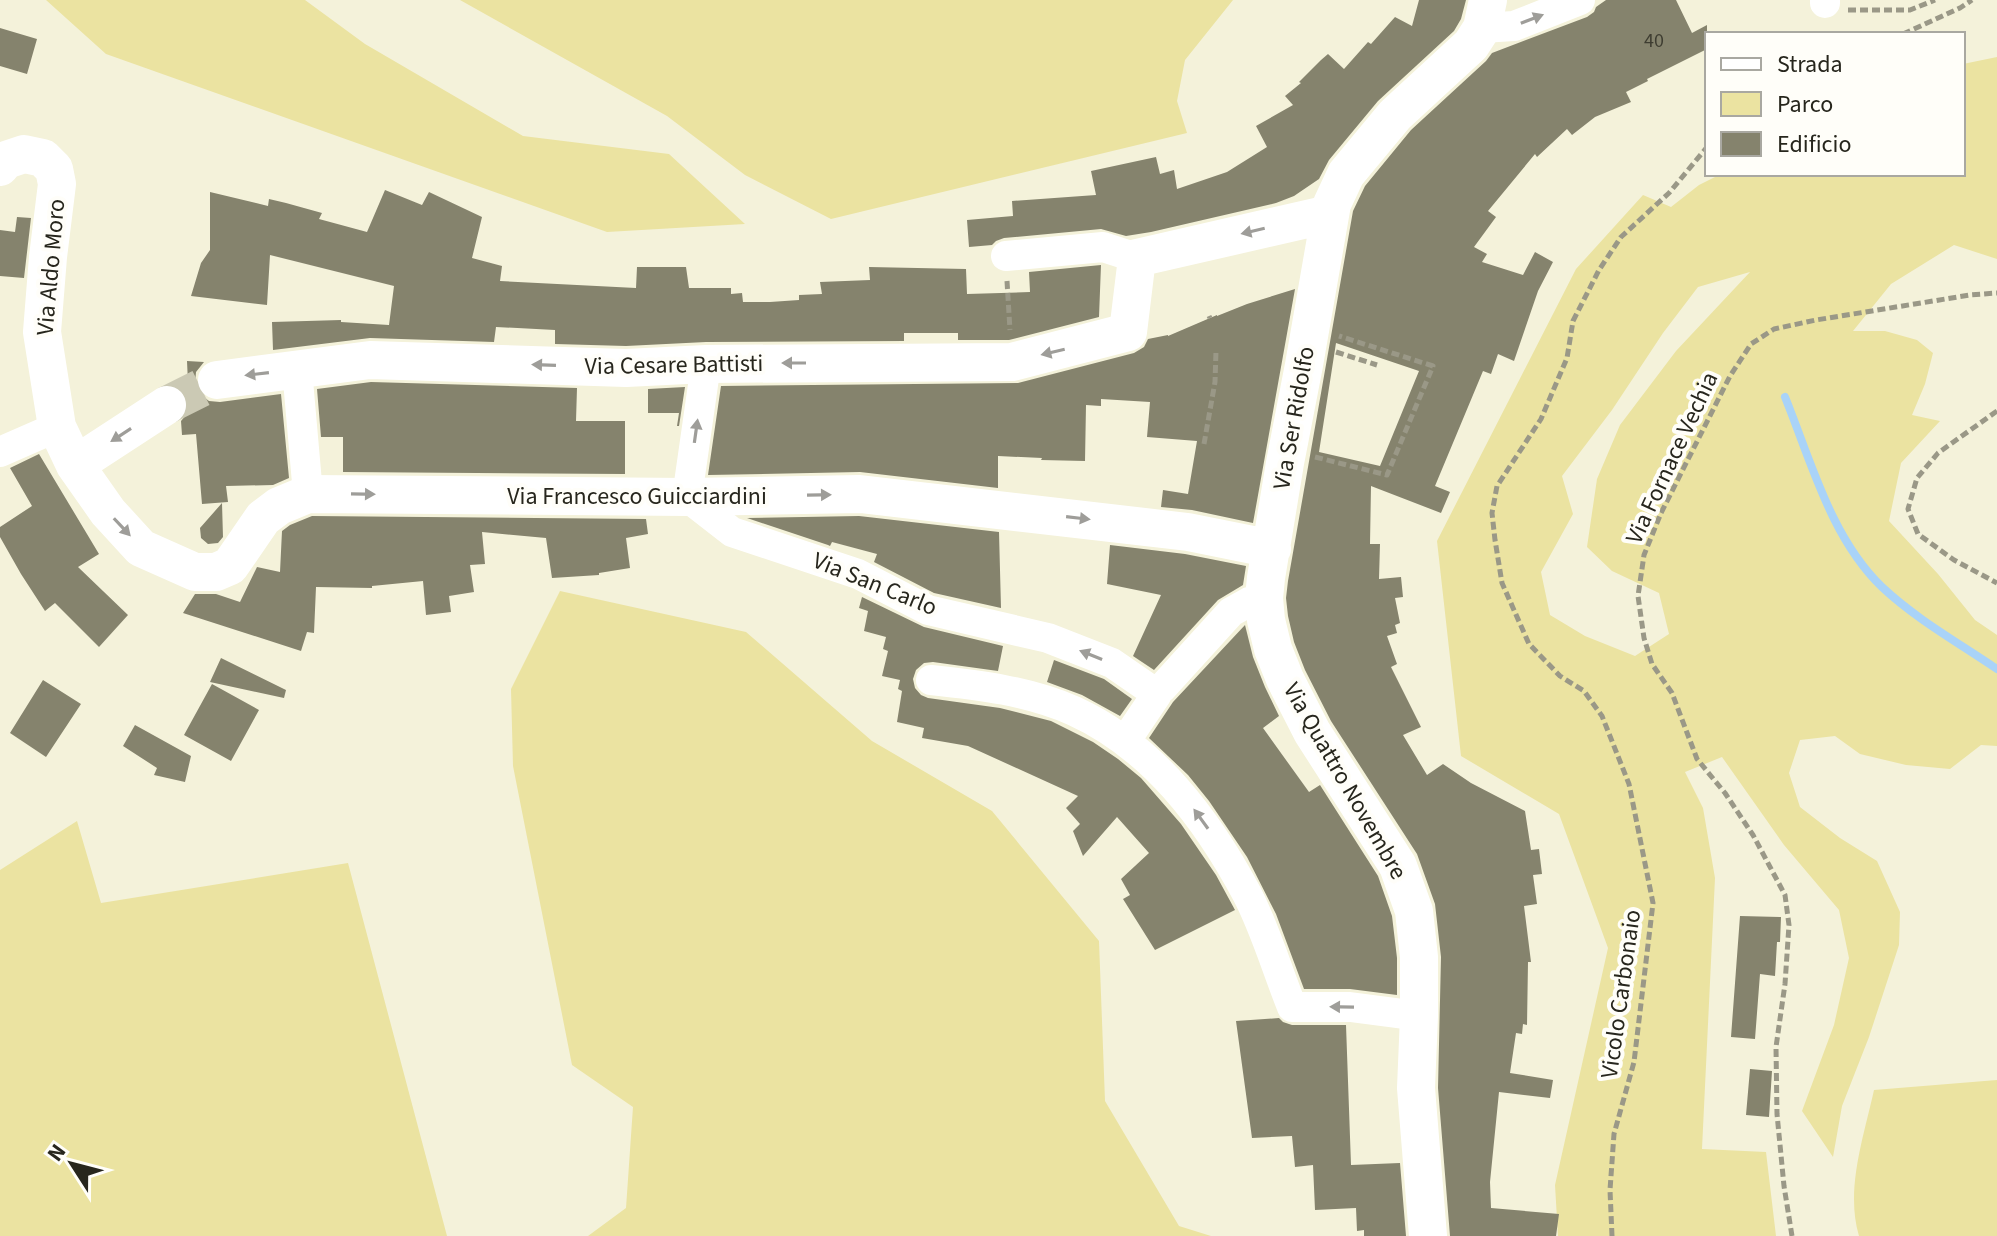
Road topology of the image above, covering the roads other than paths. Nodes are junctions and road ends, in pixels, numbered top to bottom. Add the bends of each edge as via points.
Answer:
1 (1580, 0) edge
2 (1485, 14) edge
3 (0, 167) edge
4 (1329, 214) junction
5 (1006, 256) road end
6 (1137, 258) junction
7 (706, 364) junction
8 (297, 369) junction
9 (217, 380) tunnel mouth
10 (167, 405) tunnel mouth
11 (57, 427) junction
12 (0, 452) edge
13 (75, 465) junction
14 (308, 494) junction
15 (687, 497) junction
16 (1272, 549) junction
17 (1264, 598) junction
18 (931, 680) dead end
19 (1160, 691) junction
20 (1126, 740) junction
21 (1419, 1016) junction
22 (1428, 1236) edge

2 -> 1 street via 1514,26
2 - 4 main road, Via Ser Ridolfo via 1471,45 1395,115 1346,174
3 - 11 main road, Via Aldo Moro via 24,154 43,158 54,169 57,184 42,332
4 -> 6 main road
4 - 16 main road, Via Ser Ridolfo
5 - 6 street via 1103,247
6 -> 7 main road, Via Cesare Battisti via 1128,332 1012,362
7 -> 8 main road, Via Cesare Battisti via 626,368 370,360
15 -> 7 street
8 -> 9 main road, Via Cesare Battisti
8 - 14 street
10 -> 13 main road
11 - 12 street
11 - 13 main road, Via Aldo Moro
13 -> 14 main road, Via Francesco Guicciardini via 141,548 195,572 230,566 263,518
14 -> 15 main road, Via Francesco Guicciardini
15 -> 16 main road, Via Francesco Guicciardini via 860,494 1189,526
19 -> 15 street, Via San Carlo via 1112,663 1048,638 928,610 858,574 732,532
16 - 17 main road, Via Quattro Novembre
17 - 19 street via 1231,612
17 - 21 main road, Via Quattro Novembre via 1273,649 1285,679 1312,732 1398,866 1414,911
18 - 20 street via 988,686 1040,700 1074,711
19 - 20 street
21 -> 20 street via 1350,1007 1292,1007 1248,895 1206,826 1182,794
21 - 22 main road, Via Quattro Novembre via 1416,1088

